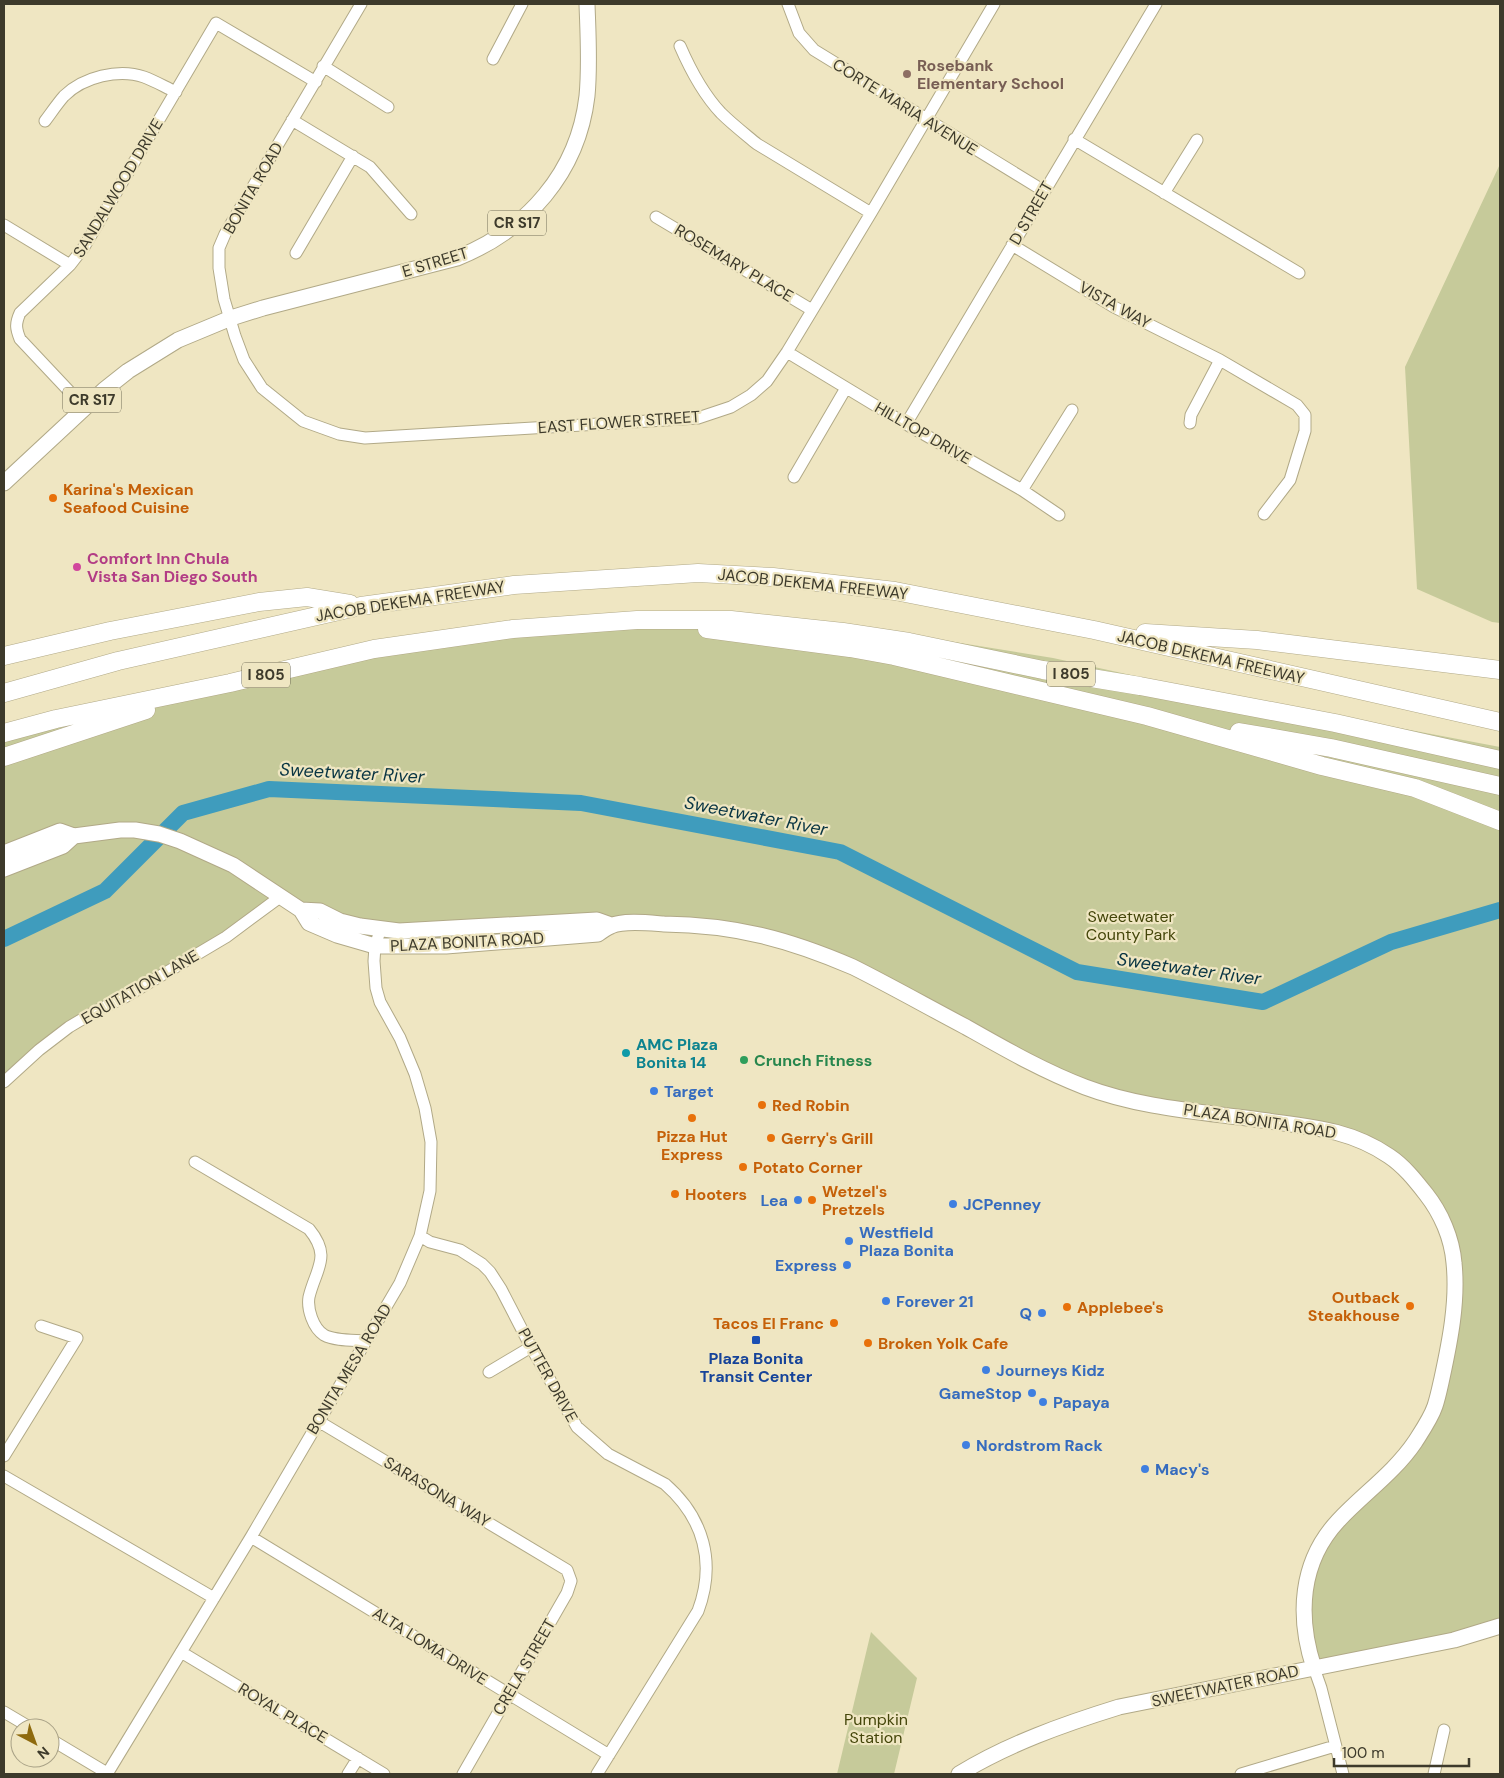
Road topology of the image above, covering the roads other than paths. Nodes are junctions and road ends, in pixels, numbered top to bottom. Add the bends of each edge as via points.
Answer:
1 (361, 4) edge
2 (522, 4) edge
3 (586, 4) edge
4 (788, 4) edge
5 (994, 4) edge
6 (1156, 4) edge
7 (680, 46) dead end
8 (493, 60) dead end
9 (323, 66) junction
10 (316, 82) junction
11 (176, 92) junction
12 (388, 107) dead end
13 (926, 118) junction
14 (292, 120) junction
15 (45, 121) dead end
16 (1074, 139) junction
17 (1197, 140) dead end
18 (352, 156) junction
19 (1044, 191) junction
20 (1164, 193) junction
21 (410, 214) dead end
22 (871, 214) junction
23 (656, 217) dead end
24 (4, 225) edge
25 (1012, 245) junction
26 (296, 253) dead end
27 (70, 264) junction
28 (1299, 273) dead end
29 (812, 310) junction
30 (231, 318) junction
31 (787, 352) junction
32 (1220, 360) junction
33 (846, 388) junction
34 (84, 407) junction
35 (1072, 410) dead end
36 (1190, 423) dead end
37 (906, 424) junction
38 (794, 477) dead end
39 (4, 483) edge
40 (1022, 490) junction
41 (1264, 514) dead end
42 (1059, 515) dead end
43 (361, 606) junction
44 (637, 620) junction
45 (1094, 630) junction
46 (4, 656) edge
47 (1500, 670) edge
48 (230, 683) junction
49 (4, 693) edge
50 (1147, 716) junction
51 (1500, 722) edge
52 (4, 733) edge
53 (4, 757) edge
54 (1500, 760) edge
55 (1500, 786) edge
56 (1497, 819) edge
57 (74, 836) junction
58 (4, 853) edge
59 (4, 869) edge
60 (280, 897) junction
61 (301, 910) junction
62 (611, 925) junction
63 (381, 928) junction
64 (375, 946) junction
65 (4, 1082) edge
66 (195, 1162) dead end
67 (420, 1236) junction
68 (41, 1326) dead end
69 (366, 1341) junction
70 (531, 1348) junction
71 (489, 1372) dead end
72 (318, 1421) junction
73 (4, 1456) edge
74 (4, 1476) edge
75 (251, 1537) junction
76 (556, 1562) joint
77 (214, 1598) junction
78 (1500, 1626) edge
79 (181, 1652) junction
80 (1314, 1668) junction
81 (508, 1694) junction
82 (1444, 1730) dead end
83 (60, 1745) edge
84 (1335, 1746) junction
85 (609, 1755) junction
86 (358, 1758) junction
87 (107, 1774) edge
88 (348, 1774) edge
89 (384, 1774) edge
90 (463, 1774) edge
91 (597, 1774) edge
92 (959, 1774) edge
93 (1241, 1774) edge
94 (1343, 1774) edge
95 (1434, 1774) edge

1 - 9 street, BONITA ROAD
2 - 8 street
3 - 30 main road, E STREET / CR S17 via 588,82 581,126 556,180 525,216 500,236 457,258
4 - 13 street, CORTE MARIA AVENUE via 799,33 814,50
5 - 13 street, EAST FLOWER STREET
6 - 16 street, D STREET
7 - 22 street via 712,101 746,135
9 - 10 street, BONITA ROAD
9 - 12 street
10 - 11 street, SANDALWOOD DRIVE via 216,23
10 - 14 street, BONITA ROAD
11 - 15 street via 143,76 119,73 104,76 65,95
11 - 27 street, SANDALWOOD DRIVE via 84,247
13 - 19 street, CORTE MARIA AVENUE
13 - 22 street, EAST FLOWER STREET
14 - 18 street
14 - 30 street, BONITA ROAD via 219,248 221,285
16 - 19 street, D STREET
16 - 20 street
17 - 20 street
18 - 21 street via 370,167
18 - 26 street
19 - 25 street, D STREET
20 - 28 street
22 - 29 street, EAST FLOWER STREET
23 - 29 street, ROSEMARY PLACE
24 - 27 street
25 - 32 street, VISTA WAY via 1114,307
25 - 37 street, D STREET
27 - 34 street, SANDALWOOD DRIVE via 20,313 16,328 20,339
29 - 31 street, EAST FLOWER STREET
30 - 31 street, EAST FLOWER STREET via 244,360 262,388 303,421 339,434 365,438 703,416 731,407 751,395 767,381
30 - 34 main road, CR S17 via 178,340 116,380
31 - 33 street, HILLTOP DRIVE
32 - 36 street via 1191,415
32 - 41 street, VISTA WAY via 1297,406 1305,415 1305,431 1290,480
33 - 37 street, HILLTOP DRIVE
33 - 38 street
34 - 39 main road, CR S17
35 - 40 street
37 - 40 street, HILLTOP DRIVE
40 - 42 street, HILLTOP DRIVE
43 - 45 highway, JACOB DEKEMA FREEWAY via 514,585 698,573 895,590
43 - 46 highway via 307,597 259,602
43 - 49 highway, JACOB DEKEMA FREEWAY via 118,660
44 - 48 highway, I 805 via 513,629 374,649
44 - 50 highway via 859,650
44 - 54 highway, I 805 via 731,620 909,642 1335,723
45 - 47 highway via 1257,640
45 - 51 highway, JACOB DEKEMA FREEWAY
48 - 52 highway, I 805
48 - 53 highway
50 - 55 highway via 1331,748
50 - 56 highway via 1322,766 1415,788
57 - 58 main road, PLAZA BONITA ROAD via 60,832
57 - 59 main road, PLAZA BONITA ROAD via 63,846
57 - 60 main road, PLAZA BONITA ROAD via 120,830 159,834 233,865
60 - 61 main road, PLAZA BONITA ROAD
60 - 65 street, EQUITATION LANE via 226,937 69,1028
61 - 63 main road, PLAZA BONITA ROAD via 320,911 340,921
61 - 64 main road, PLAZA BONITA ROAD via 310,923
62 - 63 main road, PLAZA BONITA ROAD via 597,920 438,930
62 - 64 main road, PLAZA BONITA ROAD via 598,934 446,946
62 - 80 main road, PLAZA BONITA ROAD via 695,924 764,935 853,967 1037,1067 1087,1087 1159,1106 1330,1129 1390,1156 1408,1172 1435,1206 1445,1226 1454,1261 1449,1346 1435,1408 1415,1443 1383,1480 1338,1521 1314,1557 1303,1604 1307,1646
63 - 64 street, BONITA MESA ROAD
64 - 67 street, BONITA MESA ROAD via 376,988 380,1002 400,1038 425,1108 430,1142 430,1191
66 - 69 street via 309,1229 321,1256 309,1298 315,1326 335,1338
67 - 69 street, BONITA MESA ROAD via 400,1283
67 - 70 street, PUTTER DRIVE via 430,1242 453,1247 486,1268 501,1289
68 - 73 street via 77,1338
69 - 72 street, BONITA MESA ROAD
70 - 71 street
70 - 85 street, PUTTER DRIVE via 576,1427 608,1454 665,1484 691,1514 705,1550 706,1578 698,1611
72 - 75 street, BONITA MESA ROAD
72 - 76 street, SARASONA WAY
74 - 77 street
75 - 77 street, BONITA MESA ROAD
75 - 81 street, ALTA LOMA DRIVE
76 - 81 street, CRELA STREET via 567,1570 571,1581 569,1587
77 - 79 street, BONITA MESA ROAD
78 - 80 main road, SWEETWATER ROAD via 1454,1640
79 - 86 street, ROYAL PLACE
79 - 87 street, BONITA MESA ROAD
80 - 84 street
80 - 92 main road, SWEETWATER ROAD via 1110,1710 1020,1742
81 - 85 street, ALTA LOMA DRIVE
81 - 90 street, CRELA STREET
82 - 95 street
83 - 87 street
84 - 93 street
84 - 94 street
85 - 91 street, PUTTER DRIVE
86 - 88 street
86 - 89 street, ROYAL PLACE

